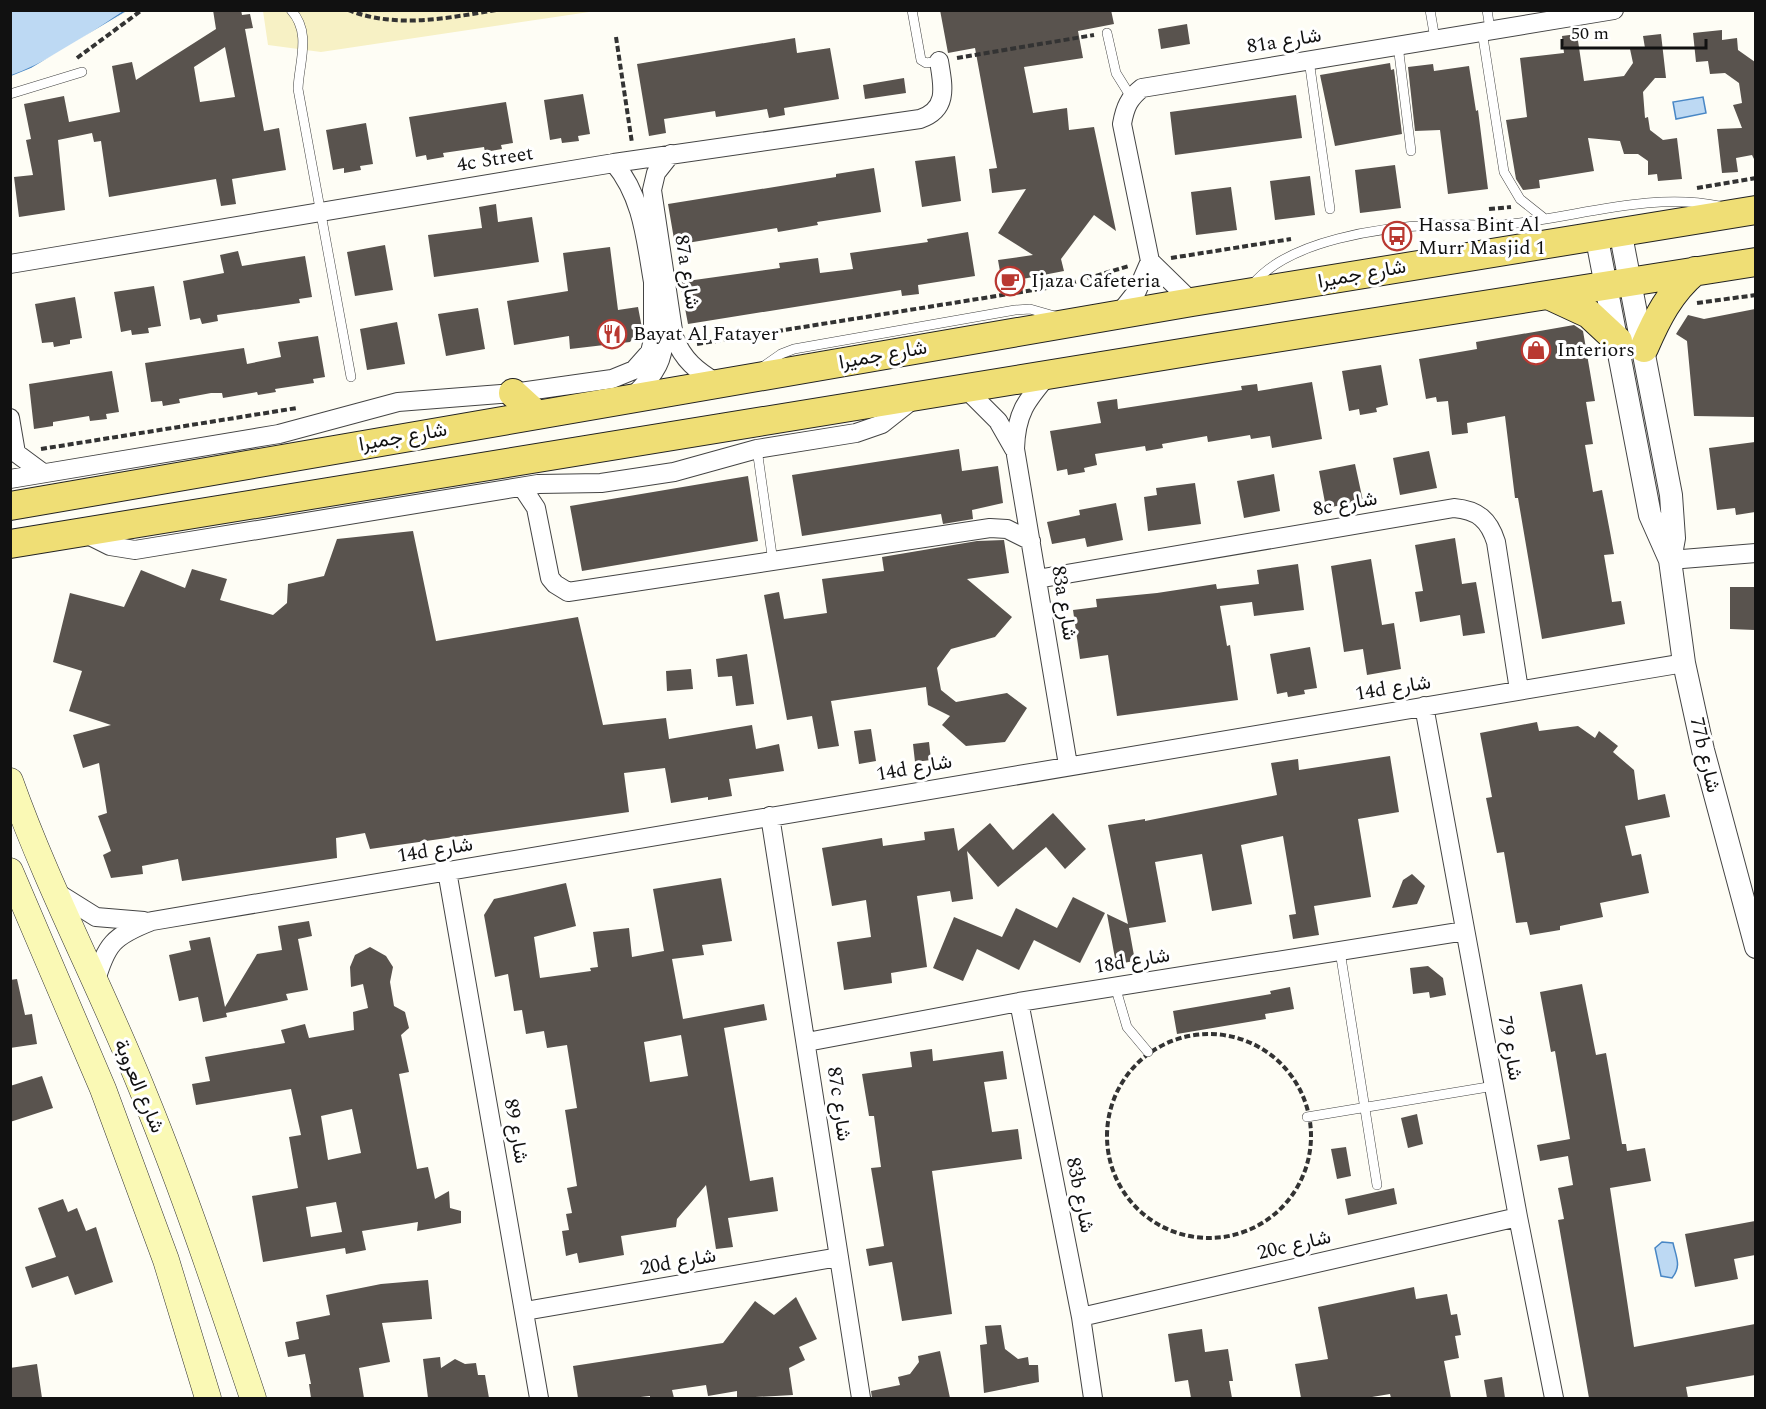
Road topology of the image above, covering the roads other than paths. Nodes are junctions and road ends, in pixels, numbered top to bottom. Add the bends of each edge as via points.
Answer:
1 (291, 10) edge
2 (912, 10) edge
3 (1430, 10) edge
4 (1487, 10) edge
5 (1614, 10) edge
6 (1486, 30) junction
7 (1107, 33) road end
8 (1435, 39) junction
9 (1398, 45) junction
10 (1309, 60) junction
11 (939, 61) joint
12 (82, 72) dead end
13 (10, 94) edge
14 (1131, 97) junction
15 (1411, 151) dead end
16 (671, 154) junction
17 (614, 163) junction
18 (321, 210) junction
19 (1330, 210) dead end
20 (1747, 211) edge
21 (1545, 219) junction
22 (1608, 232) junction
23 (1150, 261) junction
24 (10, 264) edge
25 (1747, 267) edge
26 (1695, 272) junction
27 (653, 283) junction
28 (1619, 284) junction
29 (1246, 293) junction
30 (1548, 295) junction
31 (1192, 302) junction
32 (1118, 315) junction
33 (1631, 344) junction
34 (1048, 374) junction
35 (351, 377) dead end
36 (717, 383) junction
37 (964, 388) junction
38 (513, 393) junction
39 (918, 396) junction
40 (632, 397) junction
41 (536, 414) junction
42 (10, 418) edge
43 (757, 449) junction
44 (1014, 449) junction
45 (13, 457) edge
46 (43, 473) junction
47 (10, 479) edge
48 (522, 487) junction
49 (10, 506) edge
50 (84, 532) junction
51 (1031, 541) junction
52 (21, 543) edge
53 (1755, 553) edge
54 (1670, 560) junction
55 (773, 562) junction
56 (10, 567) edge
57 (1037, 579) junction
58 (1684, 663) junction
59 (1519, 690) junction
60 (1424, 706) junction
61 (1068, 765) junction
62 (10, 781) edge
63 (770, 816) junction
64 (10, 871) edge
65 (447, 871) junction
66 (56, 892) junction
67 (152, 921) junction
68 (1465, 931) junction
69 (1755, 947) edge
70 (1340, 951) junction
71 (96, 984) junction
72 (1115, 987) junction
73 (1019, 1002) junction
74 (807, 1042) junction
75 (1148, 1052) road end
76 (1494, 1086) junction
77 (1364, 1108) junction
78 (1307, 1117) road end
79 (1377, 1185) dead end
80 (1518, 1217) junction
81 (839, 1257) junction
82 (525, 1311) junction
83 (1081, 1317) junction
84 (208, 1398) edge
85 (253, 1398) edge
86 (539, 1398) edge
87 (861, 1398) edge
88 (1093, 1398) edge
89 (1554, 1398) edge

1 - 18 lane via 302,30 304,46 297,89
2 - 11 lane via 921,60
3 - 8 lane
4 - 6 lane
5 - 6 street, 81a شارع
6 - 8 street, 81a شارع
6 - 21 lane via 1503,172 1532,210
7 - 14 lane via 1116,73
8 - 9 street, 81a شارع
9 - 10 street, 81a شارع
9 - 15 lane
10 - 14 street, 81a شارع via 1156,84
10 - 19 lane
11 - 16 street, 4c Street via 944,92 942,102 929,116
12 - 13 lane
14 - 23 street via 1122,124
16 - 17 street, 4c Street
16 - 36 street, 87a شارع via 656,173 652,190 675,338 684,358
17 - 18 street, 4c Street
17 - 27 street, 87a شارع via 636,198
18 - 24 street, 4c Street
18 - 35 lane
20 - 21 lane via 1679,201
20 - 22 main road, شارع جميرا
21 - 29 lane via 1510,224 1434,225 1352,237 1293,254 1275,264
22 - 28 street, 77b شارع
22 - 29 main road, شارع جميرا
23 - 31 street
23 - 32 street via 1137,291
25 - 26 main road
26 - 28 main road
26 - 33 main road via 1679,285
27 - 38 street via 653,340 650,352 634,370 612,379
27 - 40 street, 87a شارع via 664,348 654,375
28 - 30 main road
28 - 33 street, 77b شارع
29 - 31 main road, شارع جميرا
30 - 33 main road via 1589,314
30 - 34 main road
31 - 32 main road, شارع جميرا
32 - 36 main road, شارع جميرا
33 - 54 street, 77b شارع via 1673,516
34 - 37 main road
34 - 44 street, 83a شارع via 1018,417
36 - 40 main road, شارع جميرا
37 - 39 main road
37 - 44 street, 83a شارع via 998,421
38 - 41 main road
38 - 46 street via 398,402 279,434
39 - 43 street via 894,417 870,429
39 - 50 main road
40 - 41 main road, شارع جميرا
41 - 49 main road, شارع جميرا
42 - 45 street
43 - 48 street via 674,472 600,483
43 - 55 lane
44 - 51 street, 83a شارع
45 - 46 street
46 - 47 street
48 - 50 street via 135,550 110,546
48 - 55 street via 538,516 550,578 568,592
50 - 52 main road
51 - 55 street via 1007,529 990,528
51 - 57 street, 83a شارع
52 - 56 main road
53 - 54 street
54 - 58 street, 77b شارع
57 - 59 street, 8c شارع via 1454,508 1469,509 1492,528
57 - 61 street, 83a شارع
58 - 59 street, 14d شارع
58 - 69 street, 77b شارع via 1718,815
59 - 60 street, 14d شارع
60 - 61 street, 14d شارع
60 - 68 street, شارع 79
61 - 63 street, 14d شارع
62 - 66 main road, شارع العروبة
63 - 65 street, 14d شارع
63 - 74 street, 87c شارع
64 - 84 main road, شارع العروبة via 103,1089 166,1260
65 - 67 street, 14d شارع
65 - 82 street, شارع 89
66 - 67 street, 14d شارع via 96,917
66 - 71 main road, شارع العروبة
67 - 71 street, 14d شارع via 112,942 103,957
68 - 70 street, 18d شارع
68 - 76 street, شارع 79
70 - 72 street, 18d شارع
70 - 77 lane
71 - 85 main road, شارع العروبة via 152,1114 204,1251
72 - 73 street, 18d شارع
72 - 75 lane via 1127,1027
73 - 74 street, 18d شارع
73 - 83 street, 83b شارع
74 - 81 street, 87c شارع
76 - 77 lane
76 - 80 street, شارع 79
77 - 78 lane
77 - 79 lane
80 - 83 street, 20c شارع
80 - 89 street, شارع 79
81 - 82 street, 20d شارع
81 - 87 street, 87c شارع
82 - 86 street, شارع 89
83 - 88 street, 83b شارع

